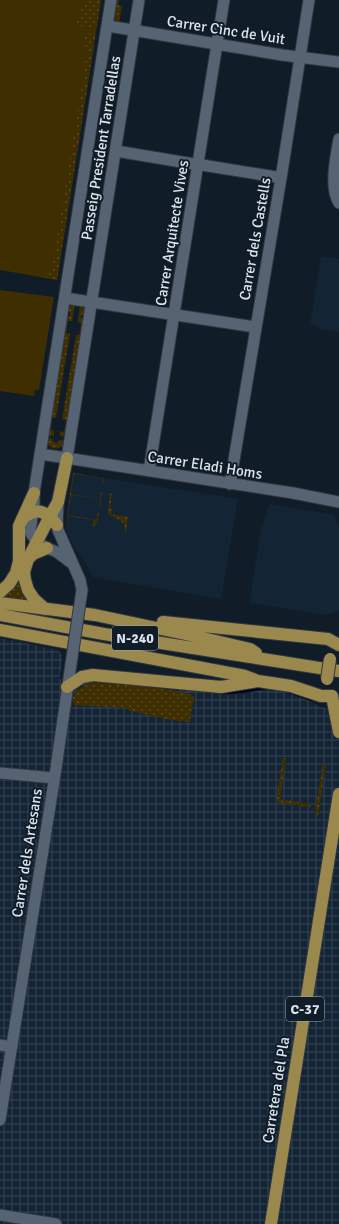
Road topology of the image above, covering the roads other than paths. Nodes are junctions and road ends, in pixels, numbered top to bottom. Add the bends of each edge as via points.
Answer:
1 (112, 0) edge
2 (139, 0) edge
3 (224, 0) edge
4 (309, 0) edge
5 (108, 26) junction
6 (134, 30) junction
7 (217, 43) junction
8 (299, 56) junction
9 (339, 62) edge
10 (339, 139) edge
11 (122, 152) dead end
12 (276, 177) dead end
13 (339, 203) edge
14 (65, 298) junction
15 (92, 302) junction
16 (175, 314) junction
17 (255, 327) junction
18 (40, 454) junction
19 (67, 458) junction
20 (149, 471) junction
21 (230, 484) junction
22 (34, 493) junction
23 (339, 502) edge
24 (33, 511) junction
25 (22, 519) junction
26 (53, 520) junction
27 (42, 545) junction
28 (73, 564) junction
29 (0, 592) edge
30 (0, 603) edge
31 (45, 609) junction
32 (0, 615) edge
33 (137, 623) junction
34 (0, 630) edge
35 (339, 646) edge
36 (269, 660) junction
37 (339, 671) edge
38 (258, 681) junction
39 (67, 687) junction
40 (336, 698) edge
41 (339, 732) edge
42 (0, 773) edge
43 (54, 778) junction
44 (339, 794) edge
45 (0, 1045) edge
46 (12, 1047) junction
47 (0, 1120) edge
48 (0, 1215) edge
49 (56, 1224) edge
50 (271, 1224) edge

1 - 5 street, Passeig President Tarradellas
2 - 6 street, Passeig President Tarradellas
3 - 7 street, Carrer Arquitecte Vives
4 - 8 street, Carrer dels Castells
5 - 6 street, Carrer Cinc de Vuit
5 - 14 street, Passeig President Tarradellas
6 - 7 street, Carrer Cinc de Vuit
6 - 15 street, Passeig President Tarradellas
7 - 8 street, Carrer Cinc de Vuit
7 - 16 street, Carrer Arquitecte Vives
8 - 9 street, Carrer Cinc de Vuit
8 - 17 street, Carrer dels Castells
10 - 13 street via 334,188
11 - 12 street
14 - 15 street
14 - 18 street, Passeig President Tarradellas
15 - 16 street
15 - 19 street, Passeig President Tarradellas
16 - 17 street
16 - 20 street, Carrer Arquitecte Vives
17 - 21 street, Carrer dels Castells
18 - 19 street, Carrer Eladi Homs
18 - 22 street, Passeig President Tarradellas
19 - 20 street, Carrer Eladi Homs
19 - 26 main road
20 - 21 street, Carrer Eladi Homs
21 - 23 street, Carrer Eladi Homs
22 - 24 street, Passeig President Tarradellas
22 - 25 main road
24 - 25 main road
24 - 26 main road via 42,512
24 - 27 street, Passeig President Tarradellas via 30,532
25 - 29 main road via 19,526 20,561 9,584
26 - 27 main road
26 - 28 street
27 - 28 street
27 - 31 main road via 28,559 24,572 28,590
28 - 39 street, Carrer dels Artesans, bridge via 82,590
30 - 31 main road
31 - 33 main road
32 - 36 main road, N-240
33 - 35 main road via 143,620 328,640
33 - 36 main road via 250,650
34 - 38 main road via 245,676
35 - 40 main road, bridge via 330,659 327,679 328,688
36 - 37 main road, N-240
38 - 39 main road via 221,687 93,675
38 - 40 main road via 291,686
39 - 43 street, Carrer dels Artesans
40 - 41 main road
42 - 43 street
43 - 46 street, Carrer dels Artesans
44 - 50 main road, Carretera del Pla / C-37
45 - 46 street
46 - 47 street, Carrer dels Artesans
48 - 49 street

